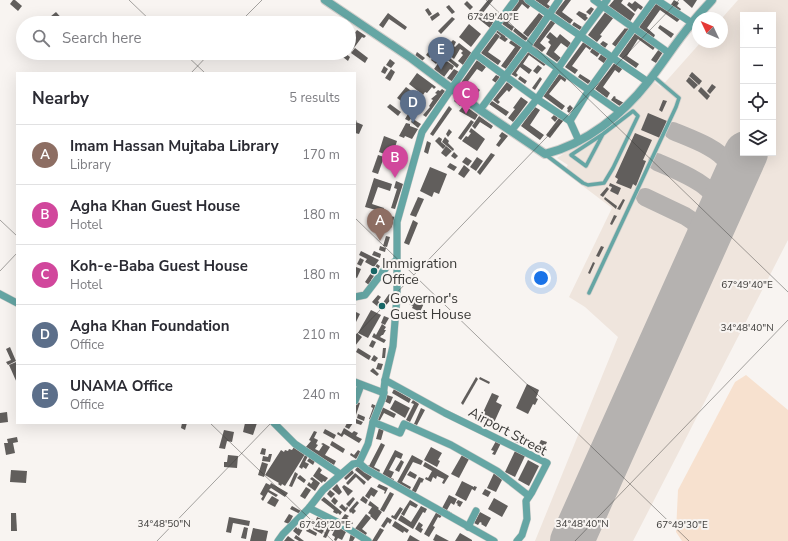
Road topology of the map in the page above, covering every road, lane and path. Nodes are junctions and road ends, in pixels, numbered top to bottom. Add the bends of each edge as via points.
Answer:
1 (325, 0) edge
2 (515, 0) edge
3 (528, 0) edge
4 (560, 0) edge
5 (594, 0) edge
6 (607, 0) edge
7 (655, 0) edge
8 (712, 0) edge
9 (603, 6) junction
10 (702, 12) edge
11 (549, 15) junction
12 (349, 16) edge
13 (356, 21) edge
14 (692, 23) joint
15 (496, 25) junction
16 (634, 29) junction
17 (580, 35) junction
18 (527, 47) junction
19 (669, 53) junction
20 (475, 54) junction
21 (614, 57) junction
22 (559, 68) junction
23 (505, 76) junction
24 (650, 78) junction
25 (452, 89) junction
26 (589, 90) junction
27 (537, 99) junction
28 (480, 110) junction
29 (620, 112) junction
30 (570, 121) junction
31 (511, 131) junction
32 (603, 134) junction
33 (580, 141) junction
34 (545, 154) junction
35 (396, 261) junction
36 (589, 293) dead end
37 (0, 294) edge
38 (356, 297) edge
39 (16, 302) edge
40 (385, 380) junction
41 (358, 384) edge
42 (384, 392) junction
43 (356, 395) edge
44 (373, 422) junction
45 (275, 424) edge
46 (359, 463) junction
47 (340, 474) junction
48 (529, 496) junction
49 (309, 508) junction
50 (476, 511) dead end
51 (468, 527) junction
52 (278, 541) edge
53 (368, 541) edge
54 (494, 541) edge
55 (517, 541) edge

1 - 12 street
2 - 15 street
3 - 11 street
4 - 11 street
5 - 9 street
6 - 9 street
7 - 14 street
7 - 16 street
8 - 10 street
9 - 16 street
9 - 17 street
11 - 17 street
11 - 18 street
13 - 25 street
14 - 19 street
15 - 18 street
15 - 20 street
16 - 19 street
16 - 21 street
17 - 21 street
17 - 22 street
18 - 22 street
18 - 23 street
19 - 24 street
20 - 23 street
20 - 25 street
21 - 24 street
21 - 26 street
22 - 26 street
22 - 27 street
23 - 27 street
23 - 28 street
24 - 29 street
24 - 36 lane via 679,98
25 - 28 street
25 - 35 street via 422,132 397,222
26 - 29 street
26 - 30 street
27 - 30 street
27 - 31 street
28 - 31 street
29 - 33 street
30 - 33 street
31 - 34 street
32 - 32 lane via 586,166 571,155 584,147
32 - 34 lane via 633,111 638,116 604,183 584,183
33 - 34 street
35 - 38 street via 388,265 365,295
35 - 40 street via 397,296 393,346
37 - 39 street
40 - 42 street
40 - 48 street, Airport Street via 445,413 547,463
41 - 42 street
41 - 43 street
42 - 44 street
44 - 46 street via 368,444
44 - 48 street via 400,433 404,424 451,445 497,471
45 - 47 street via 295,444
46 - 47 street via 353,464
46 - 51 street
47 - 49 street
48 - 55 street, Airport Street via 526,501 527,519 522,535
49 - 52 street
49 - 53 street
50 - 51 street
51 - 54 street

